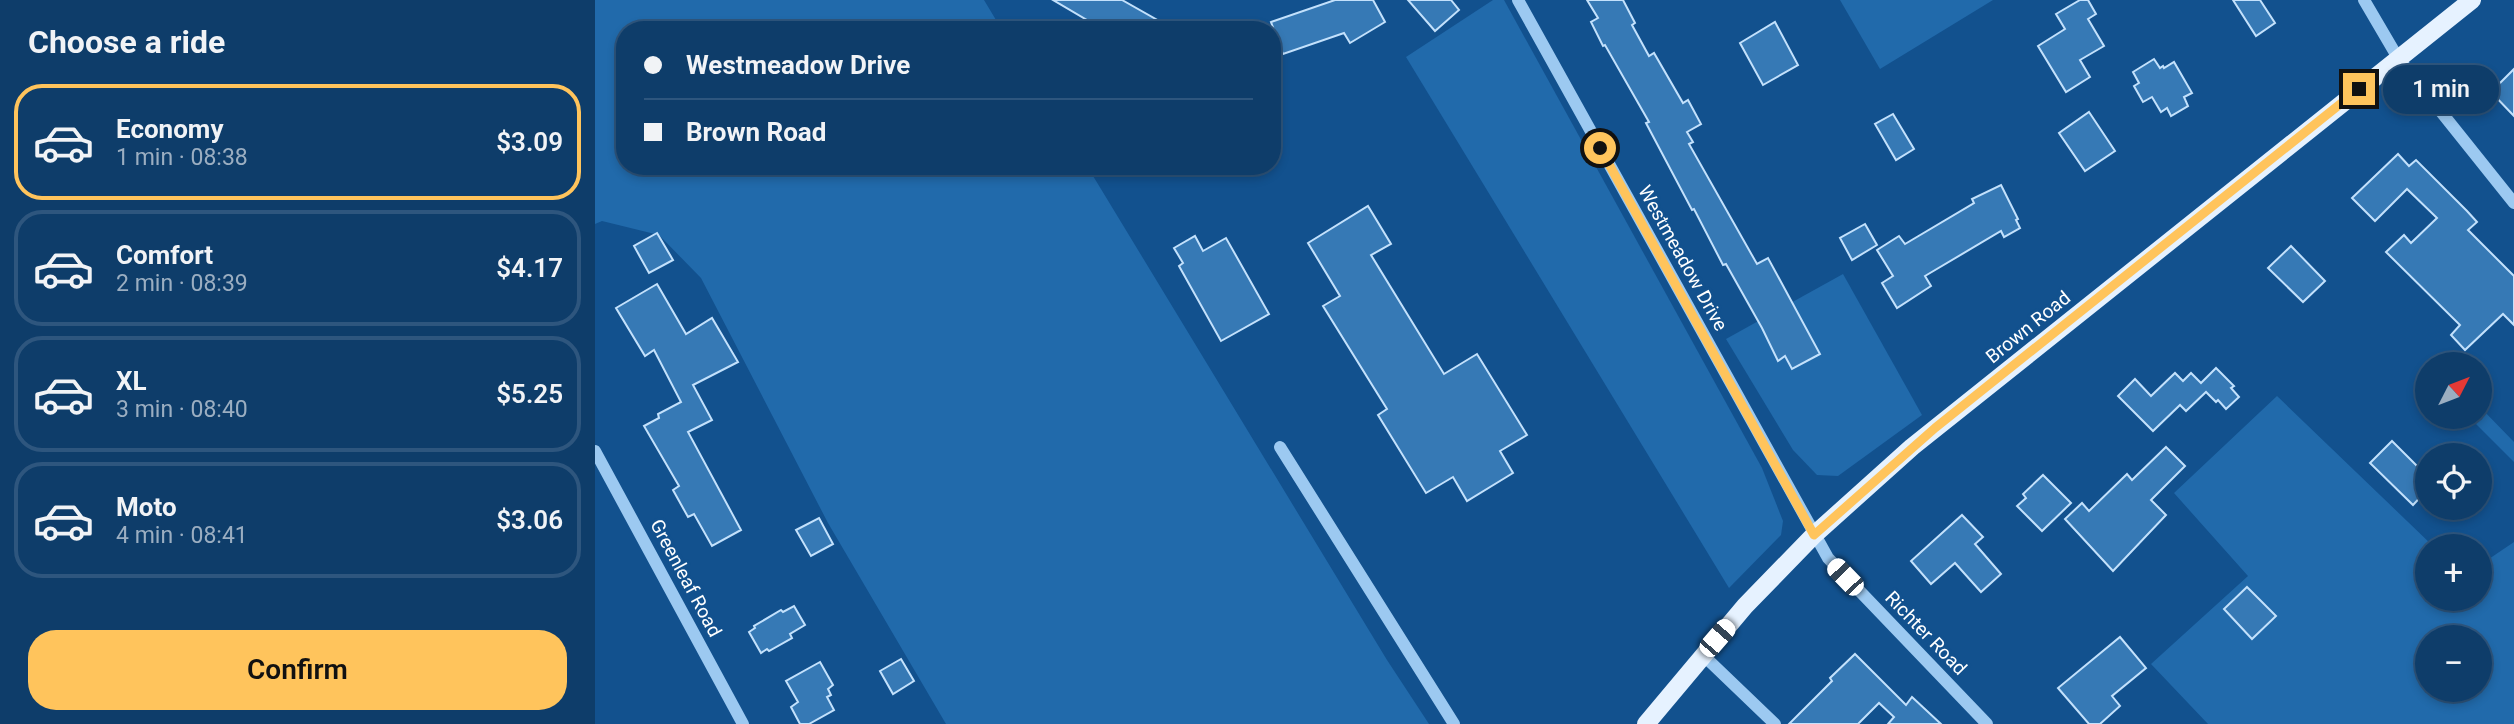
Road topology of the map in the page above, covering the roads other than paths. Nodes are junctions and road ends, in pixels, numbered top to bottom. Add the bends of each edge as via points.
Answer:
1 (1518, 0) edge
2 (2364, 0) edge
3 (2472, 0) edge
4 (2398, 58) junction
5 (2514, 203) edge
6 (1280, 447) dead end
7 (595, 451) edge
8 (1814, 535) junction
9 (1703, 654) junction
10 (743, 724) edge
11 (1454, 724) edge
12 (1646, 724) edge
13 (1775, 724) edge
14 (1987, 724) edge

1 - 8 street, Westmeadow Drive
2 - 4 street
3 - 4 main road, Brown Road
4 - 5 street
4 - 8 main road, Brown Road via 1935,428
6 - 11 street
7 - 10 street, Greenleaf Road
8 - 9 main road, Brown Road
8 - 14 street, Richter Road via 1828,558
9 - 12 main road, Brown Road
9 - 13 street

